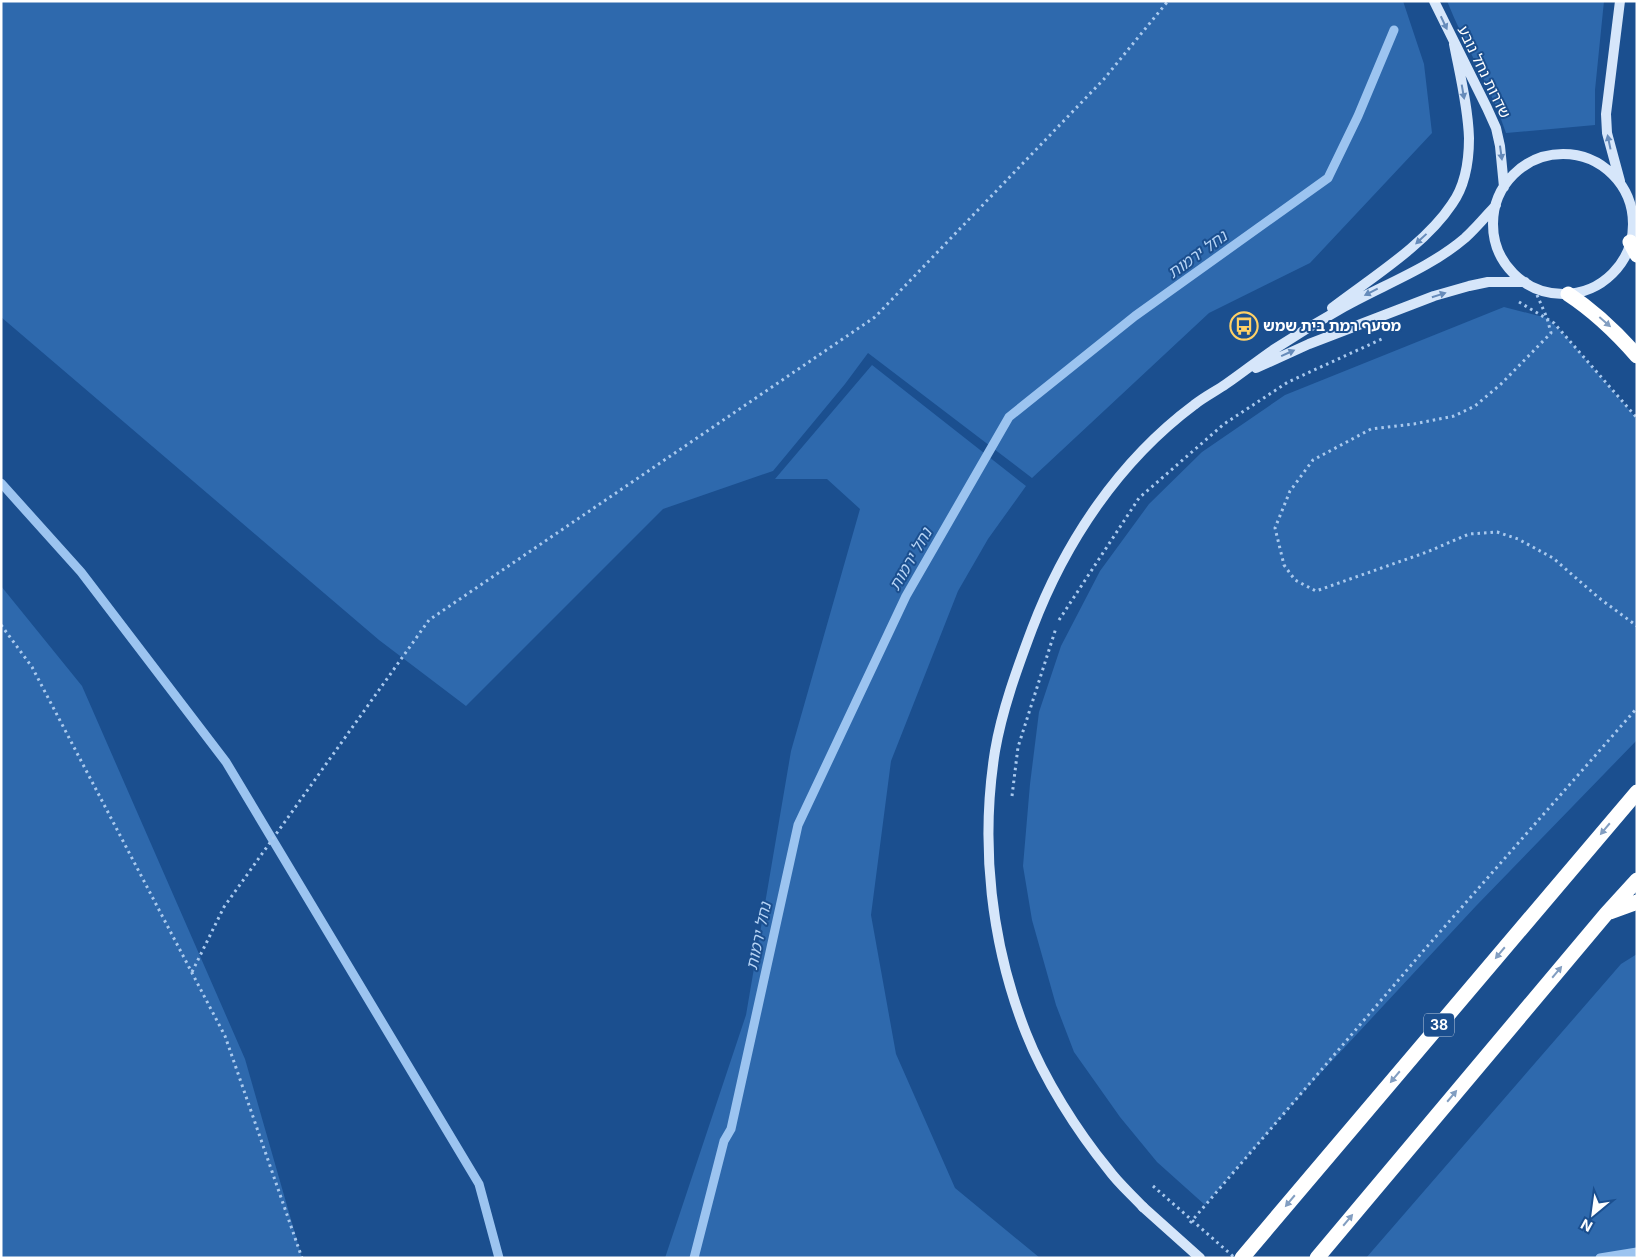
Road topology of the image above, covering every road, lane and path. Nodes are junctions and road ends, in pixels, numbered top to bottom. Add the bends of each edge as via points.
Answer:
1 (1168, 1) edge
2 (1434, 1) edge
3 (1620, 1) edge
4 (1454, 44) junction
5 (1504, 187) junction
6 (1623, 189) junction
7 (1496, 205) junction
8 (1634, 249) edge
9 (1529, 285) junction
10 (1568, 294) junction
11 (1516, 300) dead end
12 (1547, 318) junction
13 (1294, 336) junction
14 (1387, 337) dead end
15 (1637, 356) edge
16 (1228, 382) junction
17 (1637, 418) edge
18 (1, 625) edge
19 (1637, 626) edge
20 (1637, 708) edge
21 (1637, 792) edge
22 (1011, 804) dead end
23 (1637, 880) edge
24 (1637, 902) edge
25 (1606, 914) junction
26 (192, 972) junction
27 (1148, 1181) dead end
28 (1185, 1229) dead end
29 (302, 1258) edge
30 (1200, 1258) edge
31 (1235, 1258) edge
32 (1242, 1258) edge
33 (1316, 1258) edge

1 - 26 path via 1104,79 875,317 429,620 224,907
2 -> 4 main road, שדרות נחל נובע
6 -> 3 main road via 1609,143 1606,114
4 -> 5 main road, שדרות נחל נובע via 1496,128
4 -> 13 main road via 1469,139 1462,185 1453,203 1410,248
5 - 6 main road via 1525,166 1544,158 1564,155 1593,162 1610,173
5 - 7 main road
6 - 8 main road via 1632,217
7 - 9 main road via 1494,234 1499,253 1510,269
7 -> 13 main road via 1448,251
8 - 10 main road via 1607,278 1591,288
9 - 10 main road via 1552,293
9 - 12 path
16 -> 9 main road via 1309,344 1434,296 1488,282
10 -> 15 highway via 1613,329
11 - 12 path
12 - 17 path
12 - 19 path via 1551,334 1475,406 1454,416 1371,429 1313,460 1290,492 1275,528 1284,565 1295,580 1316,591 1469,534 1497,532 1553,558
13 - 16 main road
14 - 22 path via 1288,382 1224,424 1138,498 1058,621 1018,747
16 - 30 main road, bridge via 1194,405 1125,469 1100,501 1058,570 1022,655 1007,702 996,748 989,801 989,863 995,925 1008,980 1027,1035 1051,1084 1109,1171
18 - 26 path via 32,667
20 - 28 path
21 -> 32 highway, 38
23 - 25 highway
24 - 25 highway
33 -> 25 highway
26 - 29 path via 225,1036
27 - 31 path, bridge

